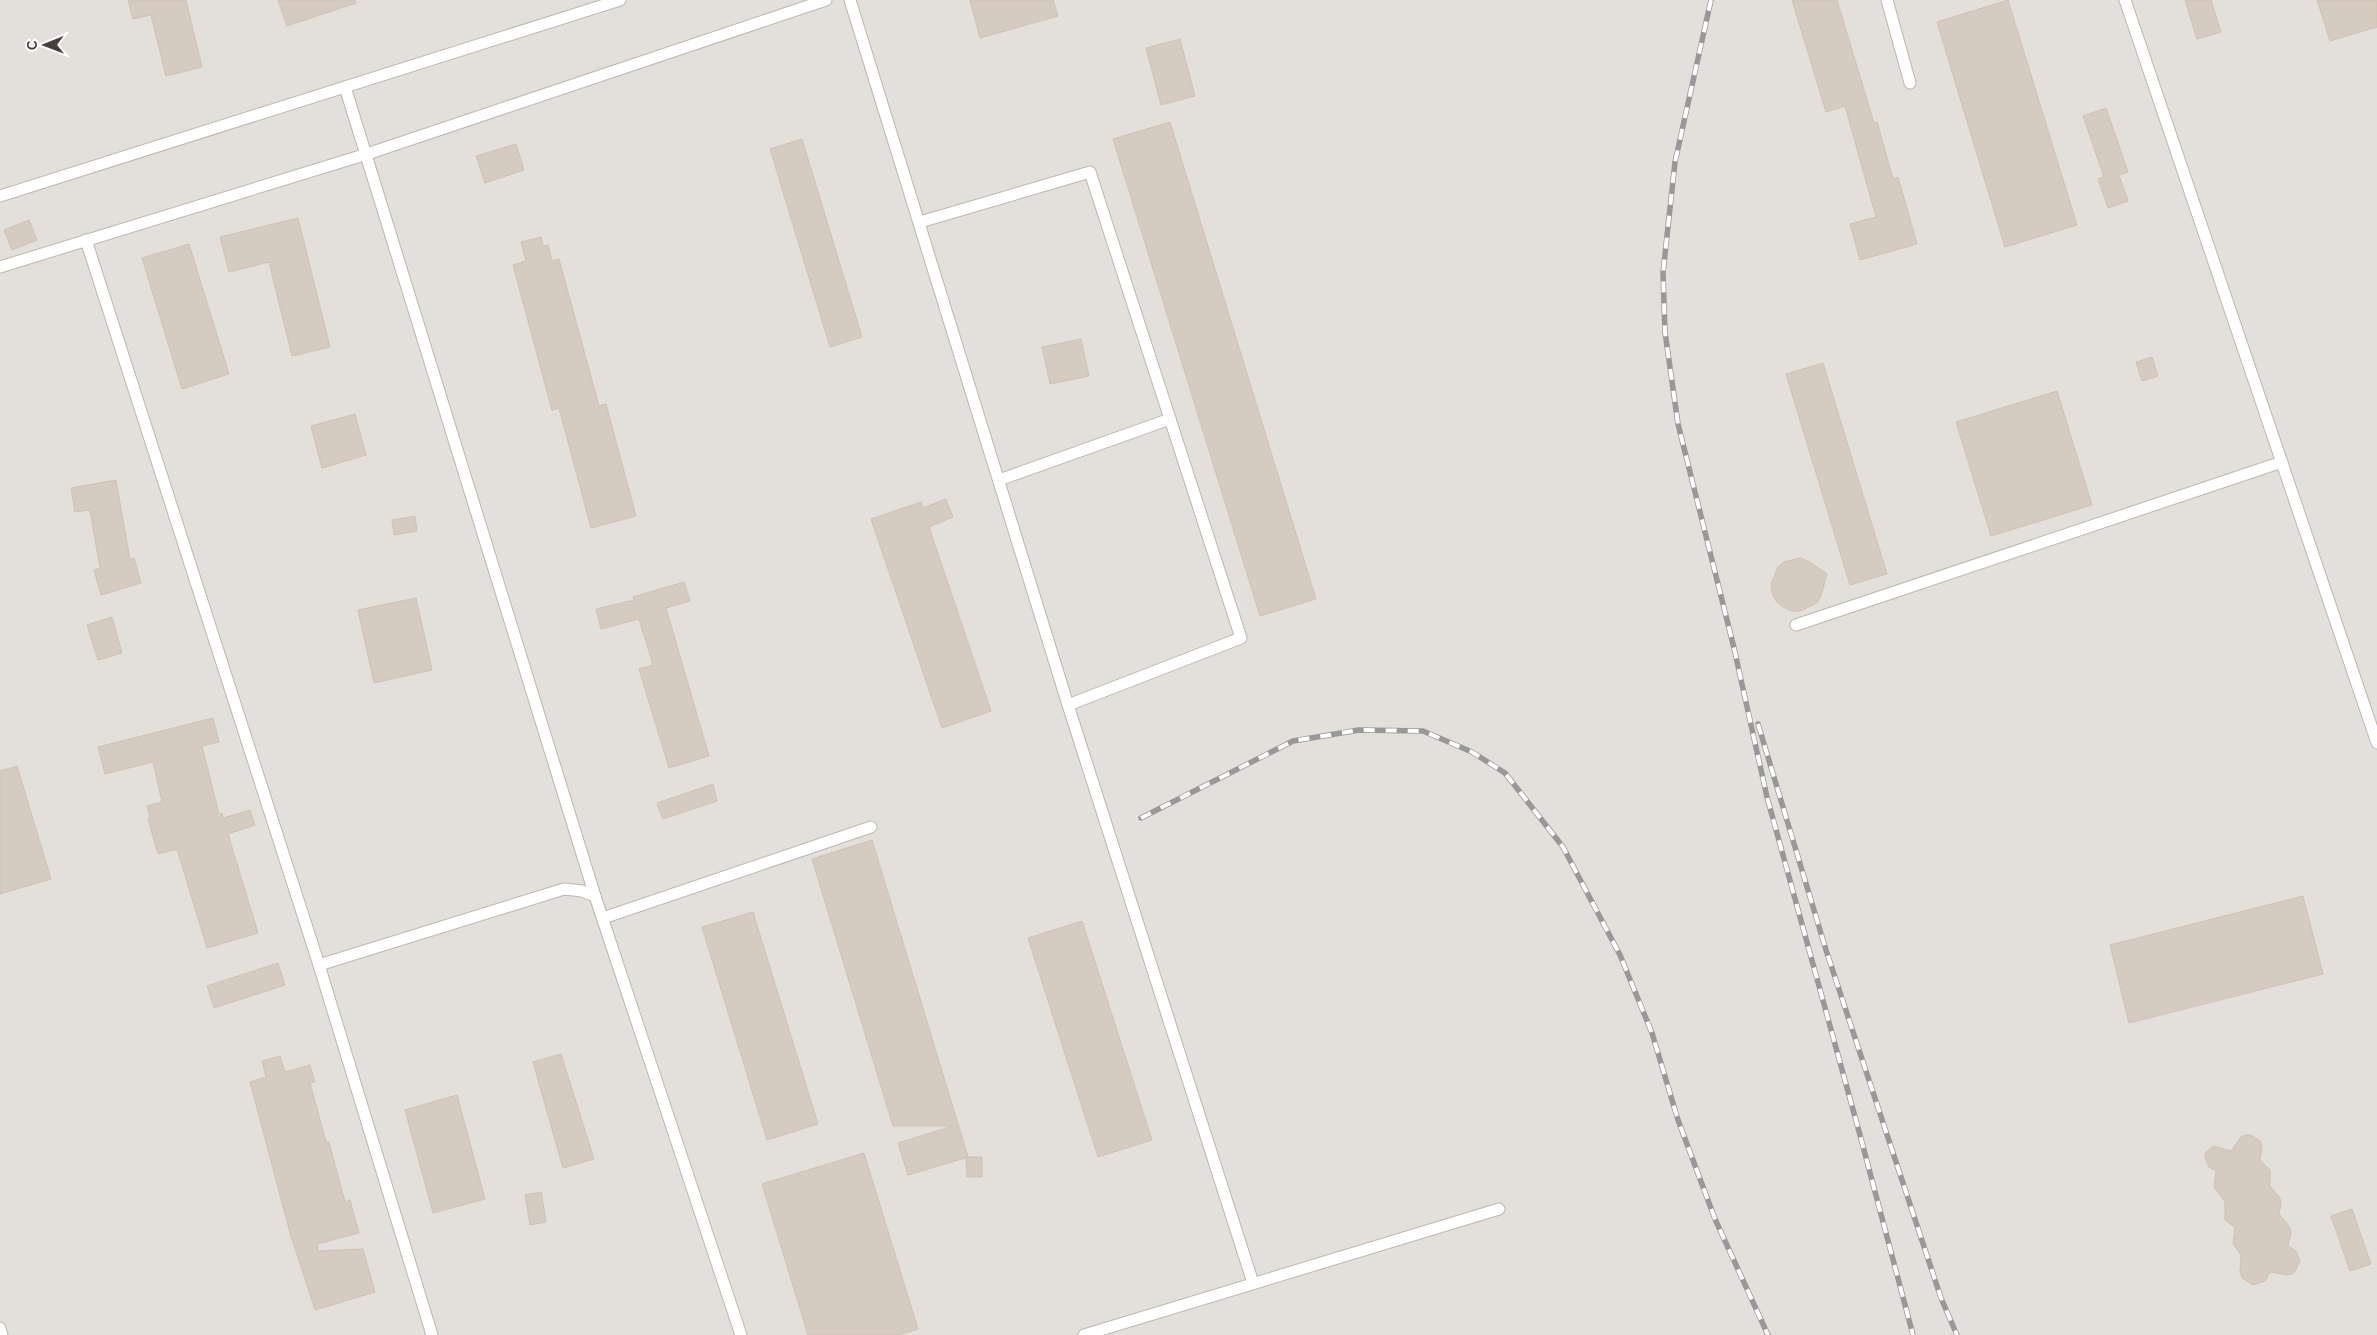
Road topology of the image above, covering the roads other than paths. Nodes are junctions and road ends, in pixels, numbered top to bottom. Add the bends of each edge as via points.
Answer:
1 (620, 0) edge
2 (826, 0) edge
3 (850, 0) edge
4 (1886, 0) edge
5 (2125, 0) edge
6 (1910, 83) dead end
7 (346, 87) junction
8 (367, 154) junction
9 (0, 196) edge
10 (920, 222) junction
11 (86, 240) junction
12 (0, 267) edge
13 (1170, 419) junction
14 (2282, 462) junction
15 (999, 480) junction
16 (1796, 625) dead end
17 (1068, 705) junction
18 (2377, 744) edge
19 (871, 827) dead end
20 (596, 896) junction
21 (603, 918) junction
22 (319, 965) junction
23 (1499, 1208) dead end
24 (1254, 1283) junction
25 (0, 1328) edge
26 (1108, 1331) edge
27 (2, 1335) edge
28 (432, 1335) edge
29 (741, 1335) edge
30 (1084, 1335) edge

1 - 7 lane
2 - 8 lane
3 - 10 lane
4 - 6 lane
5 - 14 lane
7 - 8 lane
7 - 9 lane
8 - 11 lane
8 - 20 lane
10 - 13 lane via 1090,172
10 - 15 lane
11 - 12 lane
11 - 22 lane
13 - 15 lane
13 - 17 lane via 1241,638
14 - 16 lane
14 - 18 lane
15 - 17 lane
17 - 24 lane
19 - 21 lane
20 - 21 lane
20 - 22 lane via 564,889
21 - 29 lane
22 - 28 lane
23 - 24 lane
24 - 26 lane
25 - 27 lane
26 - 30 lane

